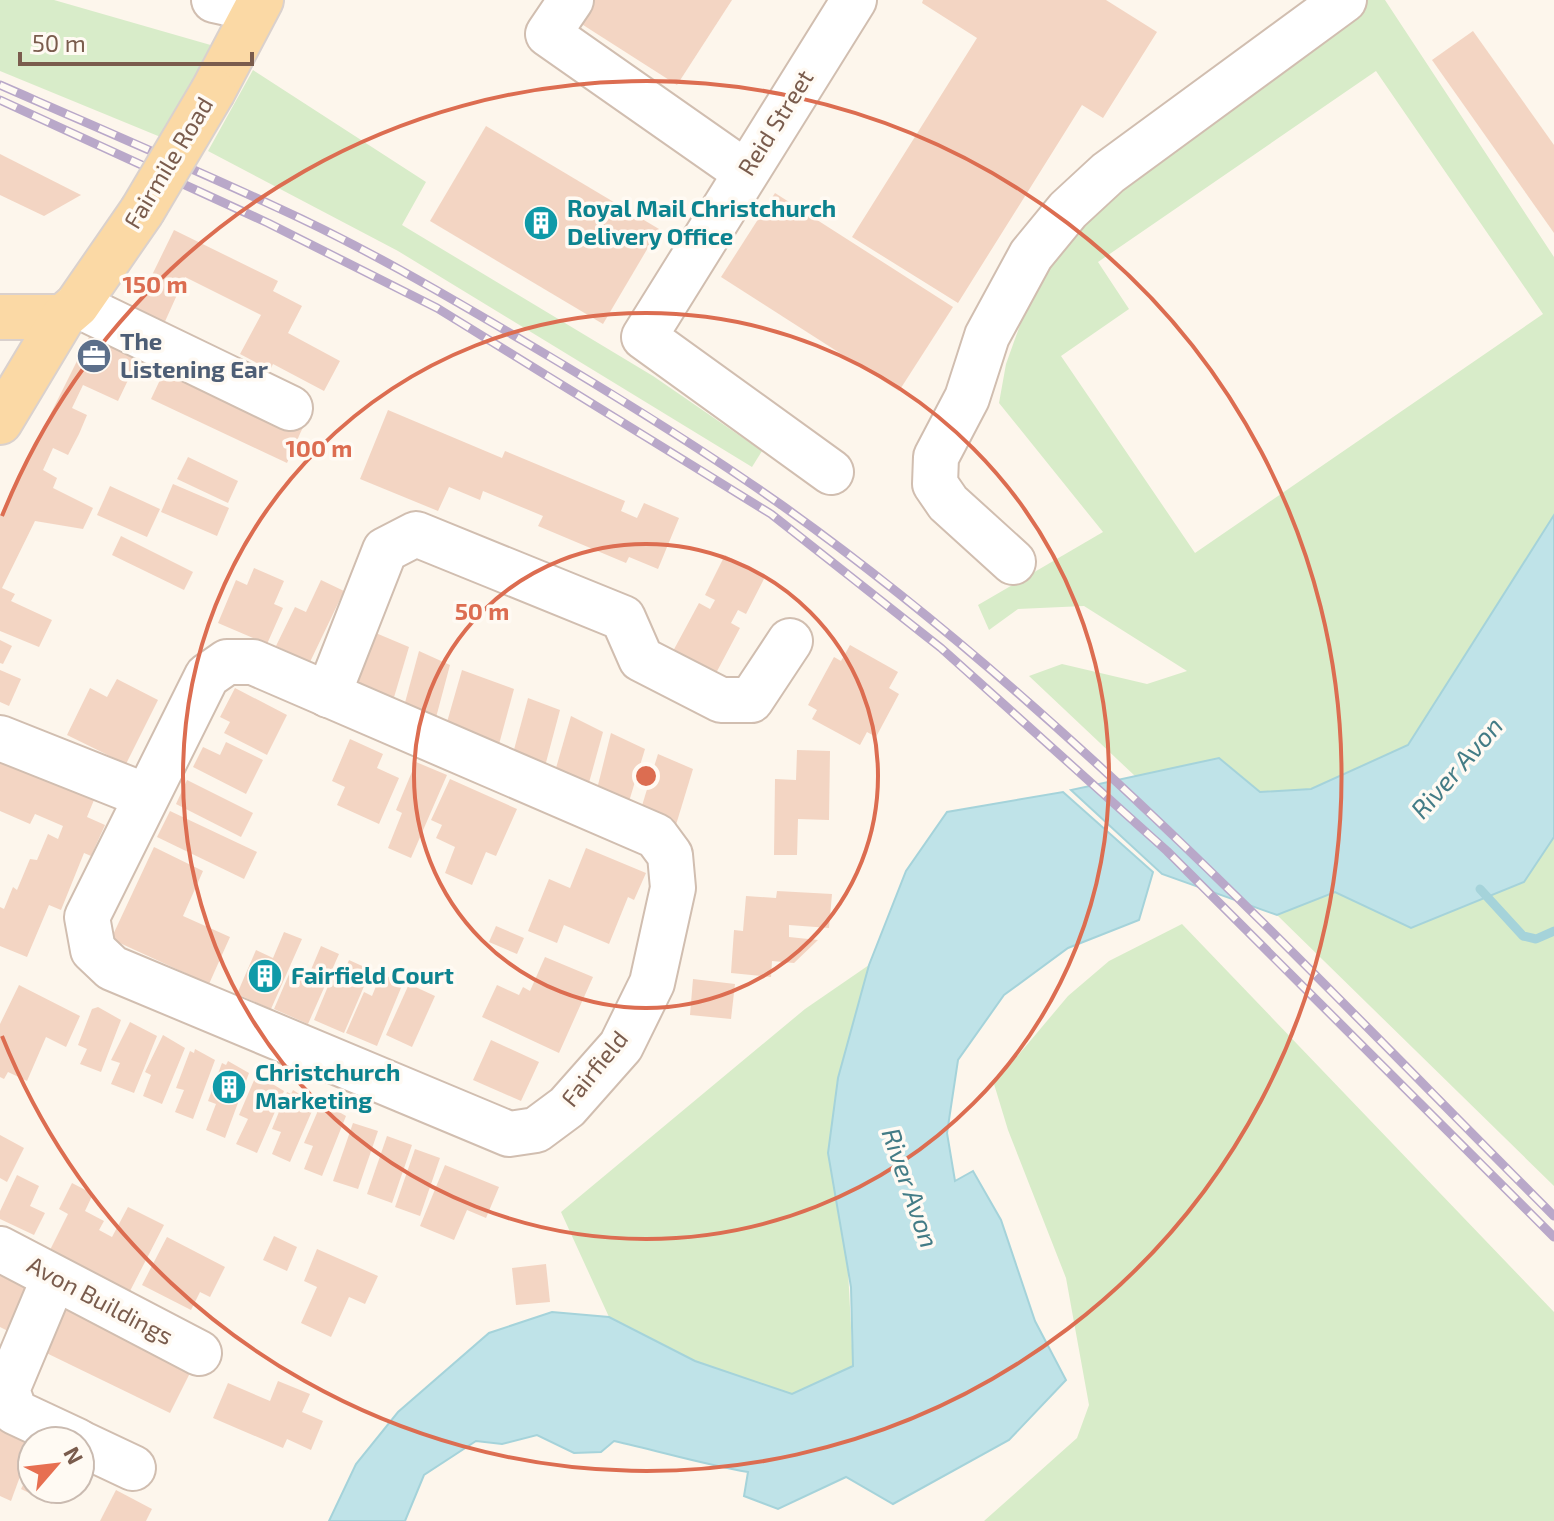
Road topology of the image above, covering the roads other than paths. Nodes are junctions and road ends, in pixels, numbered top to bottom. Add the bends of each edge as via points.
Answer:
1 (571, 0) edge
2 (854, 0) edge
3 (1344, 0) edge
4 (243, 3) edge
5 (745, 172) junction
6 (70, 311) junction
7 (0, 317) edge
8 (290, 408) dead end
9 (0, 422) edge
10 (831, 472) dead end
11 (1013, 562) dead end
12 (790, 641) dead end
13 (328, 695) junction
14 (0, 738) edge
15 (146, 796) junction
16 (0, 1249) edge
17 (54, 1278) junction
18 (199, 1353) dead end
19 (42, 1425) edge
20 (96, 1451) edge
21 (133, 1468) dead end

1 - 5 street via 548,34 652,122
2 - 5 street, Reid Street
3 - 11 street via 1108,173 1031,255 987,336 967,398 936,457 935,484 948,503
4 - 6 main road, Fairmile Road, bridge via 213,91 142,211
5 - 10 street, Reid Street via 644,337
6 - 7 main road
6 - 8 street
6 - 9 main road, Fairmile Road
12 - 13 street via 751,700 721,700 641,659 623,618 416,534 385,550
13 - 15 street, Fairfield via 253,662 227,662 207,676
13 - 15 street, Fairfield via 656,836 670,855 673,888 652,983 621,1046 567,1107 536,1130 509,1134 112,968 93,950 87,917
14 - 15 street
16 - 17 street, Avon Buildings
17 - 18 street, Avon Buildings
17 - 19 street via 7,1390 15,1412
20 - 21 street

